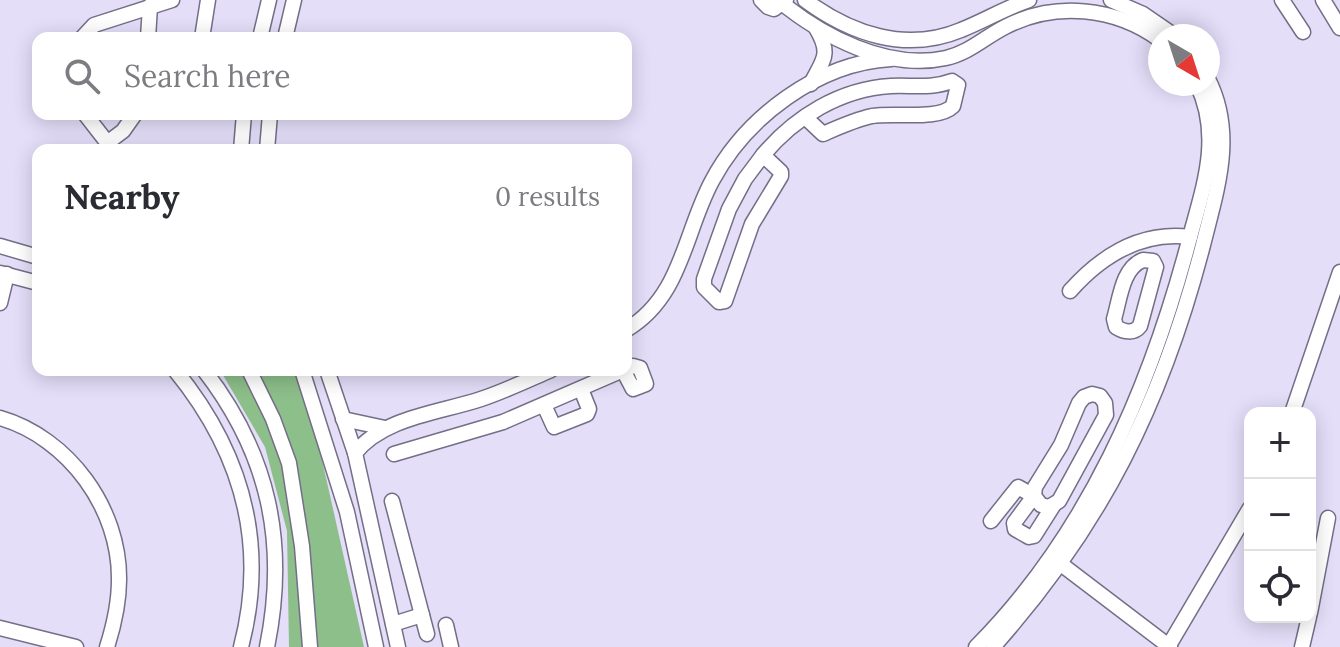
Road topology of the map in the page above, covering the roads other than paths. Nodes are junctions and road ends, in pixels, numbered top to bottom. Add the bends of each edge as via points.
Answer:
1 (172, 0) edge
2 (208, 0) edge
3 (269, 0) edge
4 (294, 0) edge
5 (761, 0) edge
6 (1029, 0) edge
7 (1282, 0) edge
8 (1323, 0) edge
9 (782, 1) edge
10 (812, 2) edge
11 (1111, 4) edge
12 (150, 6) junction
13 (1158, 24) edge
14 (816, 28) junction
15 (1340, 28) edge
16 (88, 32) edge
17 (148, 32) edge
18 (203, 32) edge
19 (261, 32) edge
20 (286, 32) edge
21 (1148, 32) edge
22 (1303, 32) dead end
23 (900, 58) junction
24 (858, 65) junction
25 (811, 84) junction
26 (867, 90) junction
27 (1201, 96) edge
28 (1215, 96) edge
29 (805, 117) junction
30 (90, 120) edge
31 (131, 120) edge
32 (244, 120) edge
33 (270, 120) edge
34 (108, 144) edge
35 (112, 144) edge
36 (242, 144) edge
37 (268, 144) edge
38 (763, 155) junction
39 (741, 187) junction
40 (764, 202) junction
41 (1190, 237) junction
42 (688, 243) junction
43 (0, 246) edge
44 (714, 253) junction
45 (32, 255) edge
46 (1340, 272) edge
47 (3, 274) edge
48 (32, 281) edge
49 (1070, 291) dead end
50 (1149, 294) dead end
51 (1340, 300) edge
52 (1173, 301) junction
53 (0, 303) edge
54 (632, 326) edge
55 (179, 376) edge
56 (209, 376) edge
57 (252, 376) edge
58 (304, 376) edge
59 (329, 376) edge
60 (536, 376) edge
61 (597, 376) edge
62 (581, 389) junction
63 (544, 405) junction
64 (1294, 407) edge
65 (1302, 407) edge
66 (0, 418) edge
67 (419, 418) junction
68 (343, 419) junction
69 (385, 428) junction
70 (427, 446) junction
71 (355, 453) junction
72 (394, 454) dead end
73 (1082, 461) junction
74 (1104, 471) junction
75 (1034, 496) junction
76 (392, 501) dead end
77 (1053, 506) junction
78 (1244, 518) edge
79 (1328, 518) dead end
80 (991, 521) dead end
81 (1244, 537) edge
82 (1055, 560) junction
83 (1316, 583) edge
84 (421, 611) junction
85 (392, 620) junction
86 (1308, 623) edge
87 (446, 625) dead end
88 (0, 628) edge
89 (427, 634) dead end
90 (76, 647) edge
91 (107, 647) edge
92 (241, 647) edge
93 (267, 647) edge
94 (310, 647) edge
95 (376, 647) edge
96 (398, 647) edge
97 (451, 647) edge
98 (976, 647) edge
99 (993, 647) edge
100 (1169, 647) edge
101 (1179, 647) edge
102 (1302, 647) edge

1 - 12 street
2 - 18 street
3 - 19 street
4 - 20 street
5 - 9 street via 771,8
6 - 10 street via 951,34 913,42 865,33
7 - 22 street
8 - 15 street
9 - 14 street
11 - 13 street
11 - 21 street
11 - 23 street via 1042,13 958,54
12 - 16 street
12 - 17 street
14 - 23 street
14 - 25 street via 825,56
23 - 24 street
24 - 25 street
24 - 26 street
25 - 42 street via 764,114 735,145 712,181
26 - 29 street
26 - 29 street via 952,81 958,89 953,106 939,114 870,117 823,134
27 - 41 street via 1211,146
28 - 82 street via 1222,125 1222,170 1180,327 1129,453 1100,504
29 - 38 street
30 - 34 street
31 - 35 street
32 - 36 street
33 - 37 street
38 - 39 street
38 - 40 street via 781,174
39 - 40 street
39 - 44 street
40 - 44 street via 721,303 704,284
41 - 49 street via 1161,236 1128,245 1092,268
41 - 52 street
42 - 44 street
42 - 54 street via 665,294
43 - 45 street
46 - 64 street
47 - 48 street
47 - 53 street
50 - 52 street
51 - 65 street
52 - 74 street via 1140,393
55 - 92 street via 218,434 246,507 253,586
56 - 93 street via 243,430 271,510 276,593
57 - 94 street via 289,463
58 - 95 street via 347,512
59 - 68 street
60 - 67 street
61 - 62 street
62 - 63 street
62 - 63 street via 587,414 554,427
63 - 70 street via 505,429
66 - 91 street via 57,448 96,493 112,533 120,576
67 - 69 street
67 - 70 street
68 - 69 street
68 - 71 street
69 - 71 street
70 - 72 street
71 - 85 street
73 - 74 street
73 - 75 street via 1107,411 1096,395 1081,400
73 - 77 street
74 - 82 street
75 - 77 street via 1041,505
75 - 77 street via 1014,523 1026,536 1034,536
75 - 80 street via 1015,488
76 - 84 street
78 - 100 street
79 - 83 street
81 - 101 street
82 - 98 street
82 - 99 street
82 - 100 street
84 - 85 street
84 - 89 street
85 - 96 street
86 - 102 street
87 - 97 street
88 - 90 street

